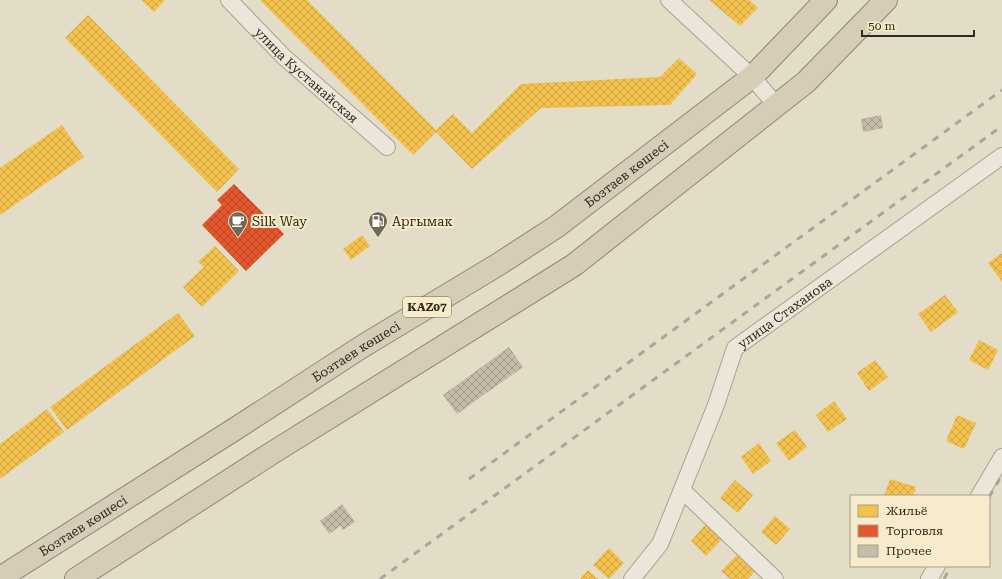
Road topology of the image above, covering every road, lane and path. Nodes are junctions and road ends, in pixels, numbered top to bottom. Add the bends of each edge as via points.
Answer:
1 (229, 0) edge
2 (670, 0) edge
3 (826, 0) edge
4 (886, 0) edge
5 (752, 77) junction
6 (777, 106) junction
7 (387, 147) dead end
8 (1002, 156) edge
9 (1002, 457) edge
10 (682, 490) junction
11 (980, 495) edge
12 (936, 567) edge
13 (0, 578) edge
14 (76, 579) edge
15 (632, 579) edge
16 (775, 579) edge
17 (929, 579) edge

1 - 7 street, улица Кустанайская via 284,58
2 - 5 street
3 - 5 highway, Бозтаев көшесі / KAZ07
4 - 6 highway via 806,82
5 - 6 street
5 - 13 highway, Бозтаев көшесі / KAZ07 via 556,227 363,346
6 - 14 highway via 574,265
8 - 10 street, улица Стаханова via 735,348 716,405
9 - 11 street
10 - 15 street, улица Стаханова via 660,544
10 - 16 street
12 - 17 street

